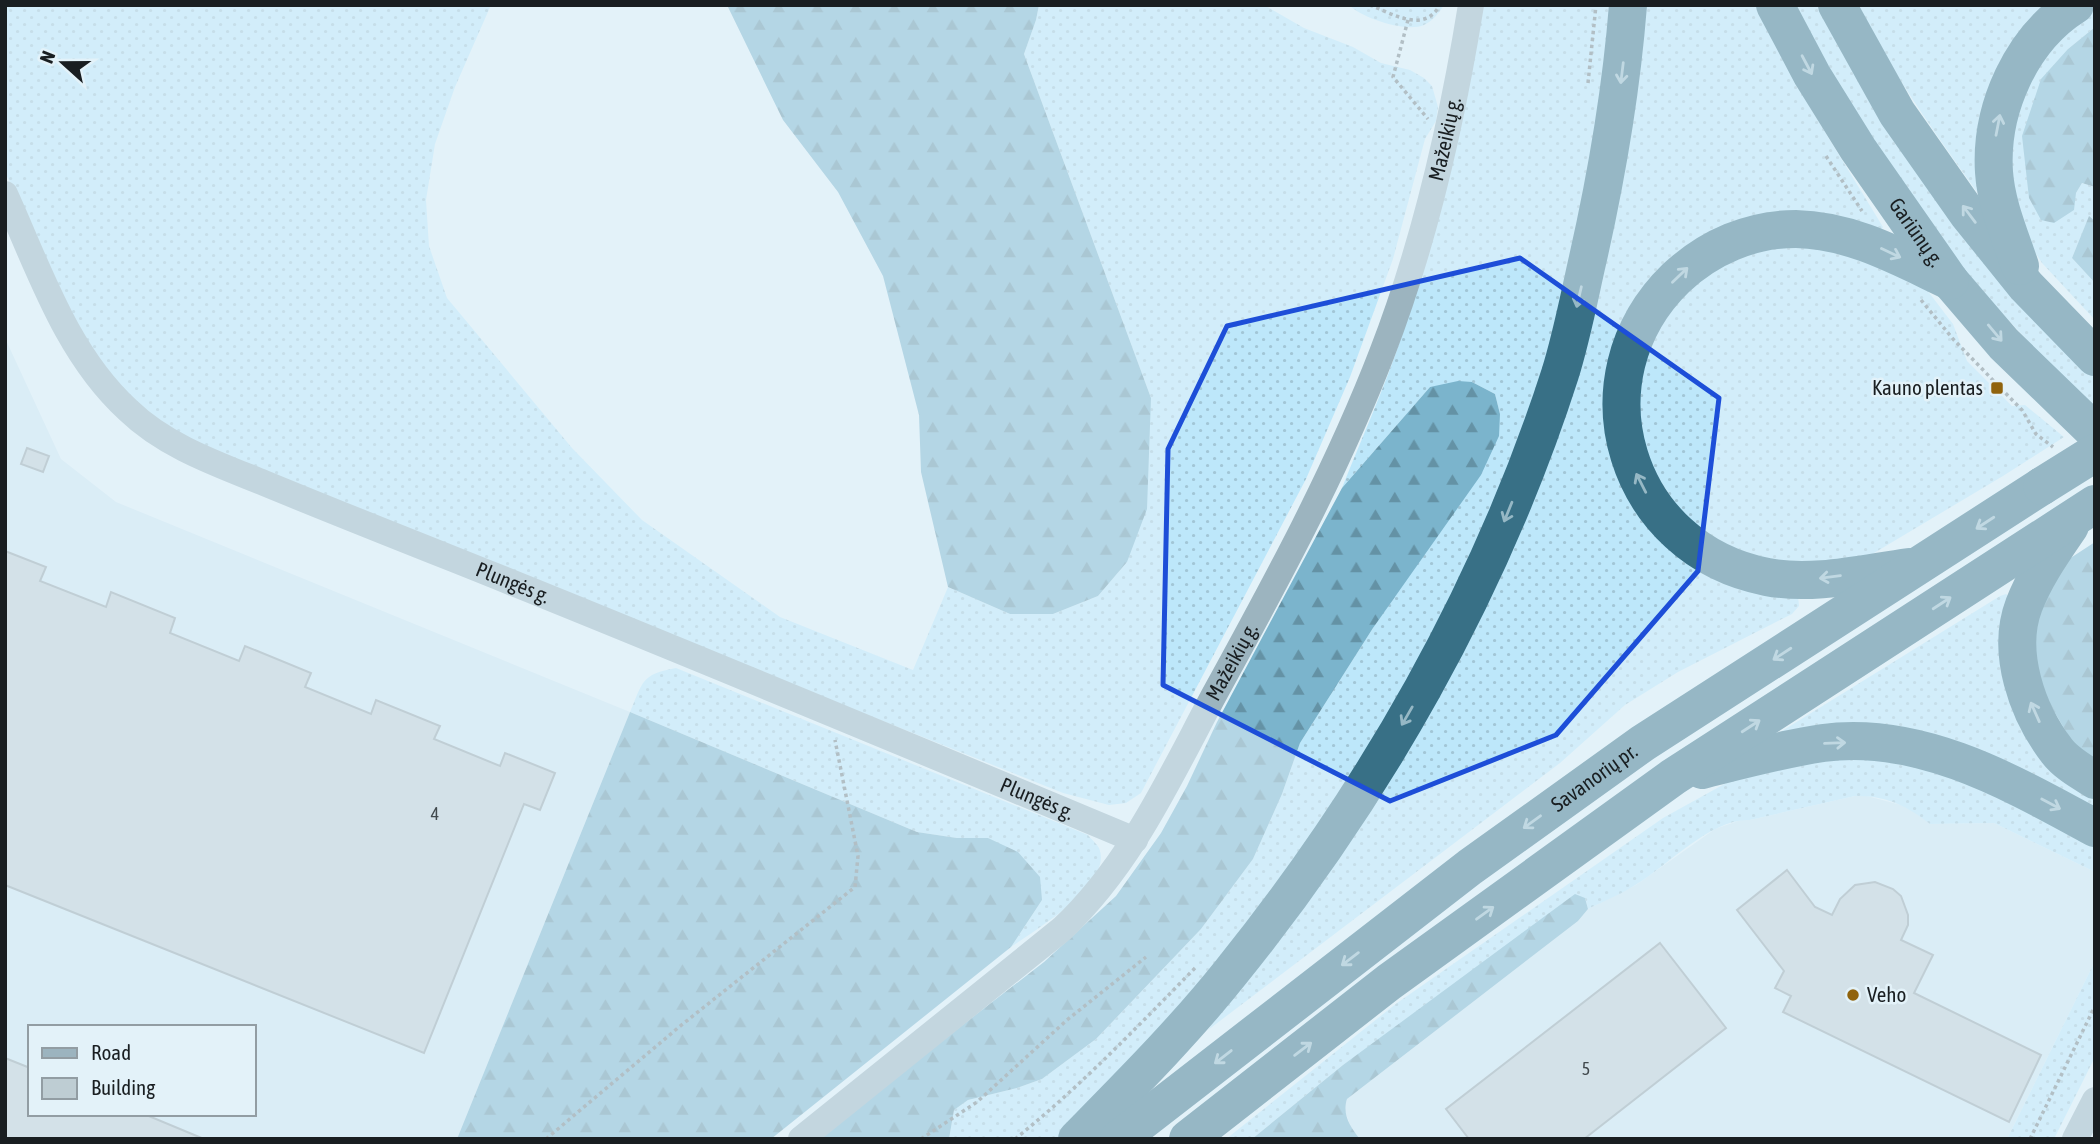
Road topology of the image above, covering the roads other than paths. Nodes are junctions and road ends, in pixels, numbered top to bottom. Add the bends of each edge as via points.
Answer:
1 (1471, 5) edge
2 (1628, 5) edge
3 (1775, 5) edge
4 (1837, 5) edge
5 (2075, 5) edge
6 (5, 194) edge
7 (1950, 281) junction
8 (2026, 286) junction
9 (2095, 357) edge
10 (2095, 432) edge
11 (2095, 453) edge
12 (2086, 510) edge
13 (1922, 565) junction
14 (1673, 777) junction
15 (2095, 780) edge
16 (2095, 828) edge
17 (1135, 840) junction
18 (2095, 1100) edge
19 (801, 1139) edge
20 (1077, 1139) edge
21 (1119, 1139) edge
22 (1188, 1139) edge
23 (2075, 1139) edge

1 - 17 street, Mažeikių g. via 1445,139 1412,267 1358,414 1266,600
2 -> 20 highway via 1610,153 1561,371 1507,515 1452,634 1360,795 1272,920 1204,1003
3 -> 7 highway, Gariūnų g. via 1857,149
8 -> 4 highway via 1897,113
8 -> 5 highway via 1997,196 1997,132 2004,100 2023,58 2049,26
6 - 17 street, Plungės g. via 74,345 101,383 161,436 213,462
7 -> 10 highway, Gariūnų g. via 2004,344
13 -> 7 highway via 1792,580 1744,572 1704,554 1671,528 1640,484 1624,435 1622,387 1633,340 1655,302 1706,254 1749,236 1799,229 1840,234
8 - 9 highway
11 -> 13 highway, Savanorių pr., bridge
14 -> 12 highway
15 -> 12 highway via 2058,753 2043,730 2020,673 2016,643 2022,608 2033,584
13 -> 21 highway, Savanorių pr. via 1632,751 1459,875
14 -> 16 highway via 1824,743 1873,741 1932,751
22 -> 14 highway via 1389,982
17 - 19 street, Mažeikių g. via 1087,905 1062,929
18 - 23 street

